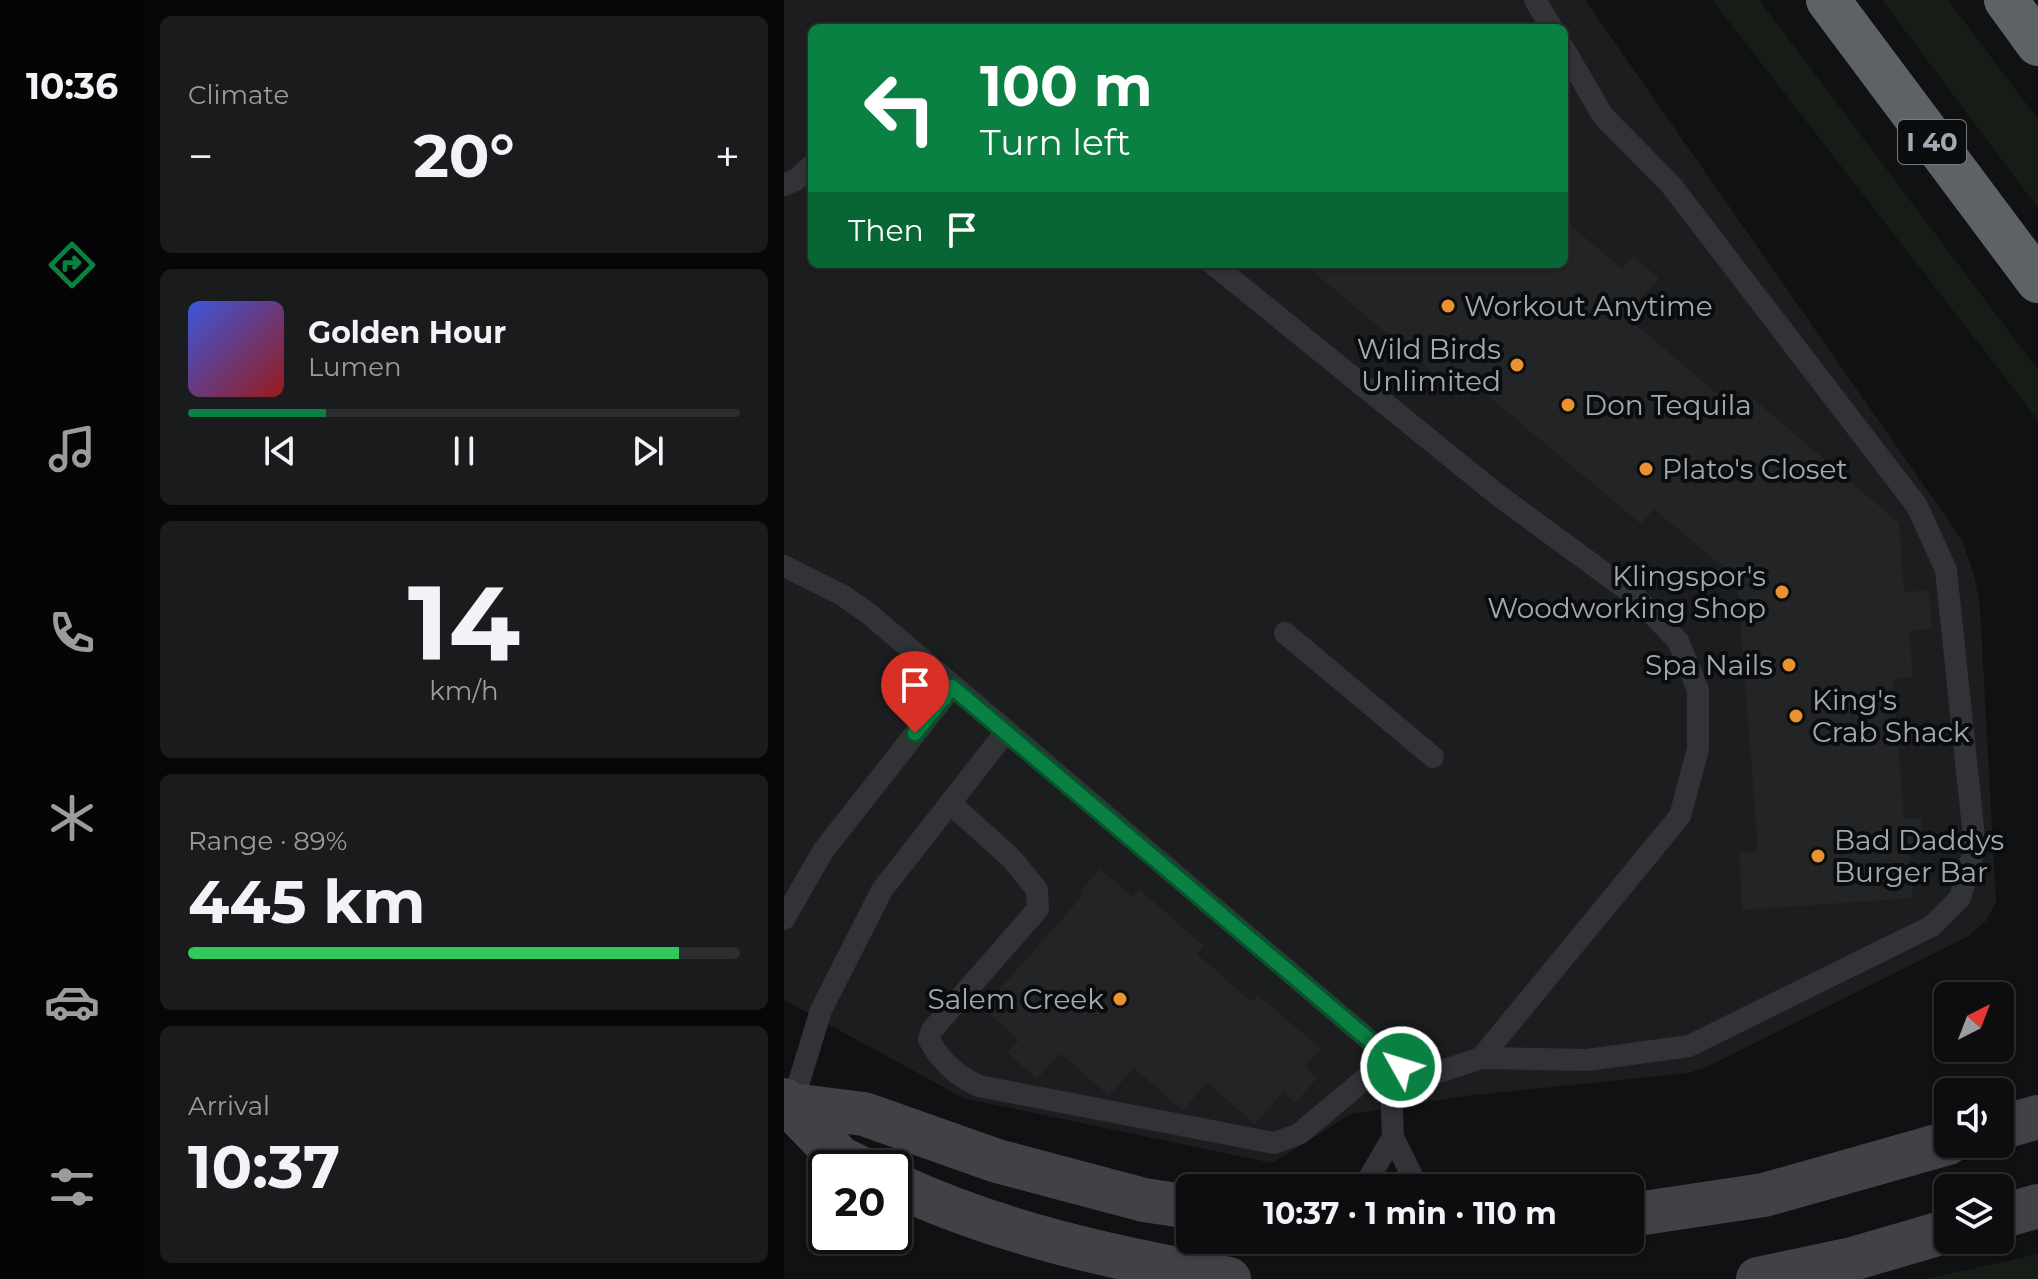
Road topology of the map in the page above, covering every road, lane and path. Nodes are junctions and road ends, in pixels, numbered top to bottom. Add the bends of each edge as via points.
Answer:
1 (1535, 0) edge
2 (1828, 0) edge
3 (2006, 0) edge
4 (1550, 24) edge
5 (2038, 44) edge
6 (1568, 56) edge
7 (808, 169) edge
8 (784, 185) edge
9 (1218, 268) edge
10 (2038, 281) edge
11 (784, 566) edge
12 (1285, 633) dead end
13 (952, 687) junction
14 (1005, 733) junction
15 (1433, 757) dead end
16 (950, 803) junction
17 (784, 919) edge
18 (1390, 1058) junction
19 (1481, 1058) junction
20 (788, 1103) edge
21 (2038, 1117) edge
22 (2014, 1124) edge
23 (1393, 1137) junction
24 (1934, 1147) edge
25 (832, 1150) edge
26 (1371, 1174) edge
27 (1411, 1174) edge
28 (912, 1191) edge
29 (1176, 1205) edge
30 (2038, 1206) edge
31 (1644, 1213) edge
32 (2014, 1213) edge
33 (1934, 1235) edge
34 (1229, 1279) edge
35 (1758, 1279) edge

1 - 4 lane
2 - 10 highway, I 40
3 - 5 highway
6 - 19 lane via 1603,116 1671,185 1917,506 1946,570 1975,847 1960,898 1932,926 1689,1046 1587,1060
7 - 8 lane
9 - 19 lane via 1436,446 1633,594 1678,641 1698,690 1698,749 1680,816
11 - 13 lane via 868,613
12 - 15 lane
13 - 14 lane
13 - 17 lane via 823,851
14 - 16 lane
14 - 18 lane
16 - 18 lane via 1012,859 1037,890 1038,909 932,1030 934,1050 965,1080 1274,1143 1299,1134
16 - 20 lane via 882,890 821,1010
18 - 19 lane via 1430,1075
18 - 23 lane
20 - 25 main road
20 - 29 main road via 864,1114 997,1161
21 - 22 main road
23 - 26 lane
23 - 27 lane
24 - 31 main road via 1764,1195
28 - 34 main road via 1029,1236
30 - 32 main road
33 - 35 main road

